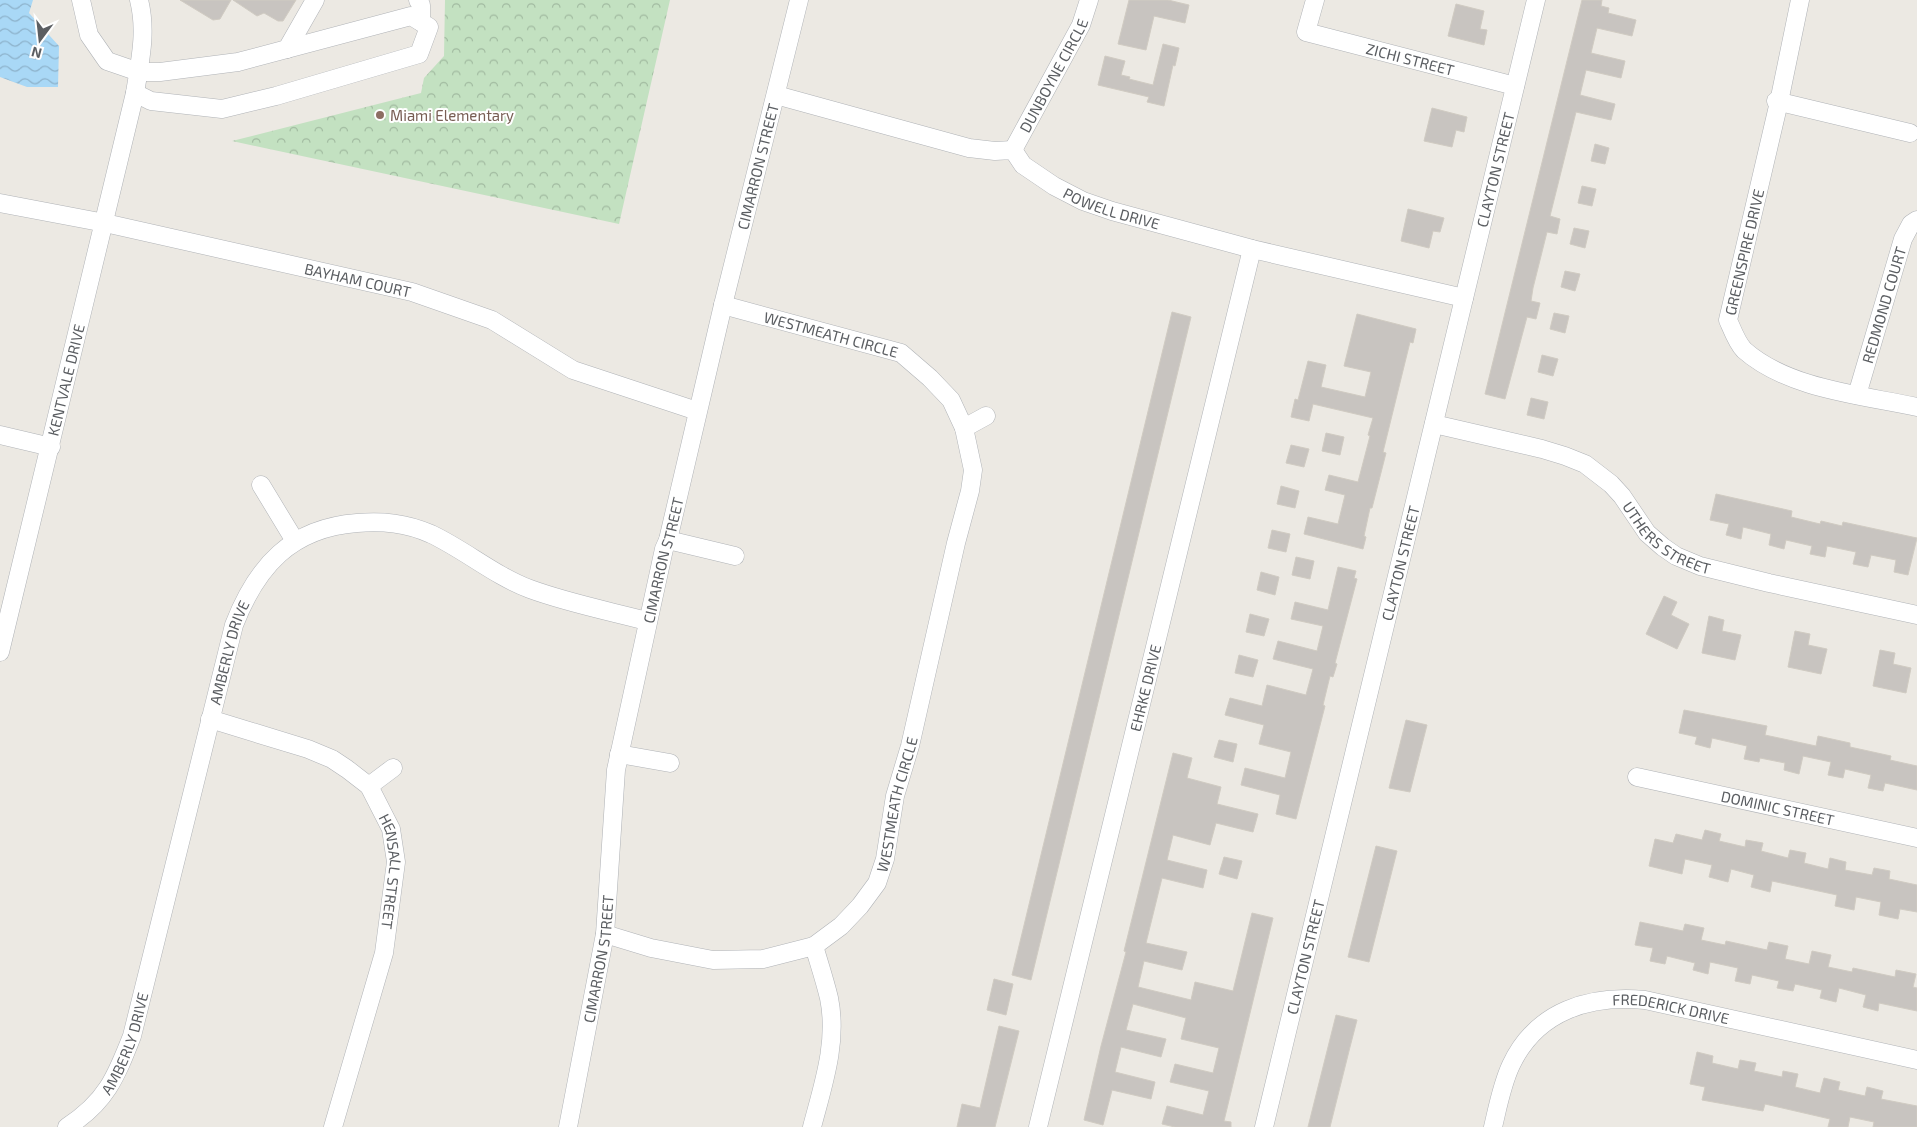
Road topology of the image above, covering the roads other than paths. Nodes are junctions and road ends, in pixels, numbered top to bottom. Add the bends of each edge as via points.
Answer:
1 (81, 0) edge
2 (139, 0) edge
3 (315, 0) edge
4 (418, 0) edge
5 (800, 0) edge
6 (1089, 0) edge
7 (1316, 0) edge
8 (1536, 0) edge
9 (1800, 0) edge
10 (421, 22) junction
11 (287, 49) junction
12 (139, 72) junction
13 (1515, 86) junction
14 (776, 96) junction
15 (133, 100) junction
16 (1778, 102) junction
17 (1910, 134) dead end
18 (1013, 150) junction
19 (0, 203) edge
20 (1917, 220) edge
21 (105, 223) junction
22 (1252, 249) junction
23 (1464, 298) junction
24 (723, 304) junction
25 (1857, 394) junction
26 (1917, 407) edge
27 (698, 411) junction
28 (986, 416) dead end
29 (1434, 424) junction
30 (964, 428) junction
31 (0, 435) edge
32 (50, 447) junction
33 (261, 485) dead end
34 (295, 540) junction
35 (668, 540) junction
36 (735, 556) dead end
37 (1917, 615) edge
38 (648, 621) junction
39 (0, 652) edge
40 (210, 719) junction
41 (619, 754) junction
42 (670, 763) dead end
43 (393, 768) dead end
44 (1637, 777) dead end
45 (369, 786) junction
46 (1917, 838) edge
47 (605, 934) junction
48 (814, 946) junction
49 (1917, 1060) edge
50 (67, 1127) edge
51 (333, 1127) edge
52 (568, 1127) edge
53 (812, 1127) edge
54 (1038, 1127) edge
55 (1264, 1127) edge
56 (1493, 1127) edge

1 - 12 street via 89,35 107,61
2 - 12 street, KENTVALE DRIVE via 143,16 143,47
3 - 11 street
4 - 10 street
5 - 14 street, CIMARRON STREET
6 - 18 street, DUNBOYNE CIRCLE via 1081,25
7 - 13 street, ZICHI STREET via 1306,32
8 - 13 street, CLAYTON STREET
9 - 16 street, GREENSPIRE DRIVE
10 - 11 street via 411,16
10 - 15 street via 429,27 419,54 276,96 222,109
11 - 12 street via 238,62
12 - 15 street, KENTVALE DRIVE
13 - 23 street, CLAYTON STREET
14 - 18 street via 969,148
14 - 24 street, CIMARRON STREET
15 - 21 street, KENTVALE DRIVE
16 - 17 street
16 - 25 street, GREENSPIRE DRIVE via 1728,320 1743,349 1781,374
18 - 22 street, POWELL DRIVE via 1023,165 1083,201
19 - 21 street, BAYHAM COURT
20 - 25 street, REDMOND COURT via 1903,239
21 - 27 street, BAYHAM COURT via 412,292 492,320 573,370
21 - 32 street, KENTVALE DRIVE
22 - 23 street, POWELL DRIVE
22 - 54 street, EHRKE DRIVE
23 - 29 street, CLAYTON STREET
24 - 27 street, CIMARRON STREET
24 - 30 street, WESTMEATH CIRCLE via 902,353 951,400
25 - 26 street, GREENSPIRE DRIVE
27 - 35 street, CIMARRON STREET
28 - 30 street
29 - 37 street, UTHERS STREET via 1542,449 1584,464 1611,484 1662,548 1700,566
29 - 55 street, CLAYTON STREET
30 - 48 street, WESTMEATH CIRCLE via 973,470 970,491 910,746 895,796 885,859 877,883 860,906 842,926
31 - 32 street
32 - 39 street, KENTVALE DRIVE
33 - 34 street
34 - 38 street, AMBERLY DRIVE via 322,528 394,522 431,534 530,589
34 - 40 street, AMBERLY DRIVE via 257,578 240,608
35 - 36 street
35 - 38 street, CIMARRON STREET
38 - 41 street, CIMARRON STREET
40 - 45 street, HENSALL STREET via 308,749 348,768
40 - 50 street, AMBERLY DRIVE via 132,1036 119,1069 97,1104
41 - 42 street
41 - 47 street, CIMARRON STREET
43 - 45 street
44 - 46 street, DOMINIC STREET
45 - 51 street, HENSALL STREET via 391,829 396,862 384,953
47 - 48 street, WESTMEATH CIRCLE via 651,948 714,960 763,959
47 - 52 street, CIMARRON STREET
48 - 53 street via 832,1020 829,1062
49 - 56 street, FREDERICK DRIVE via 1646,1000 1600,1000 1573,1006 1557,1014 1530,1036 1504,1082

